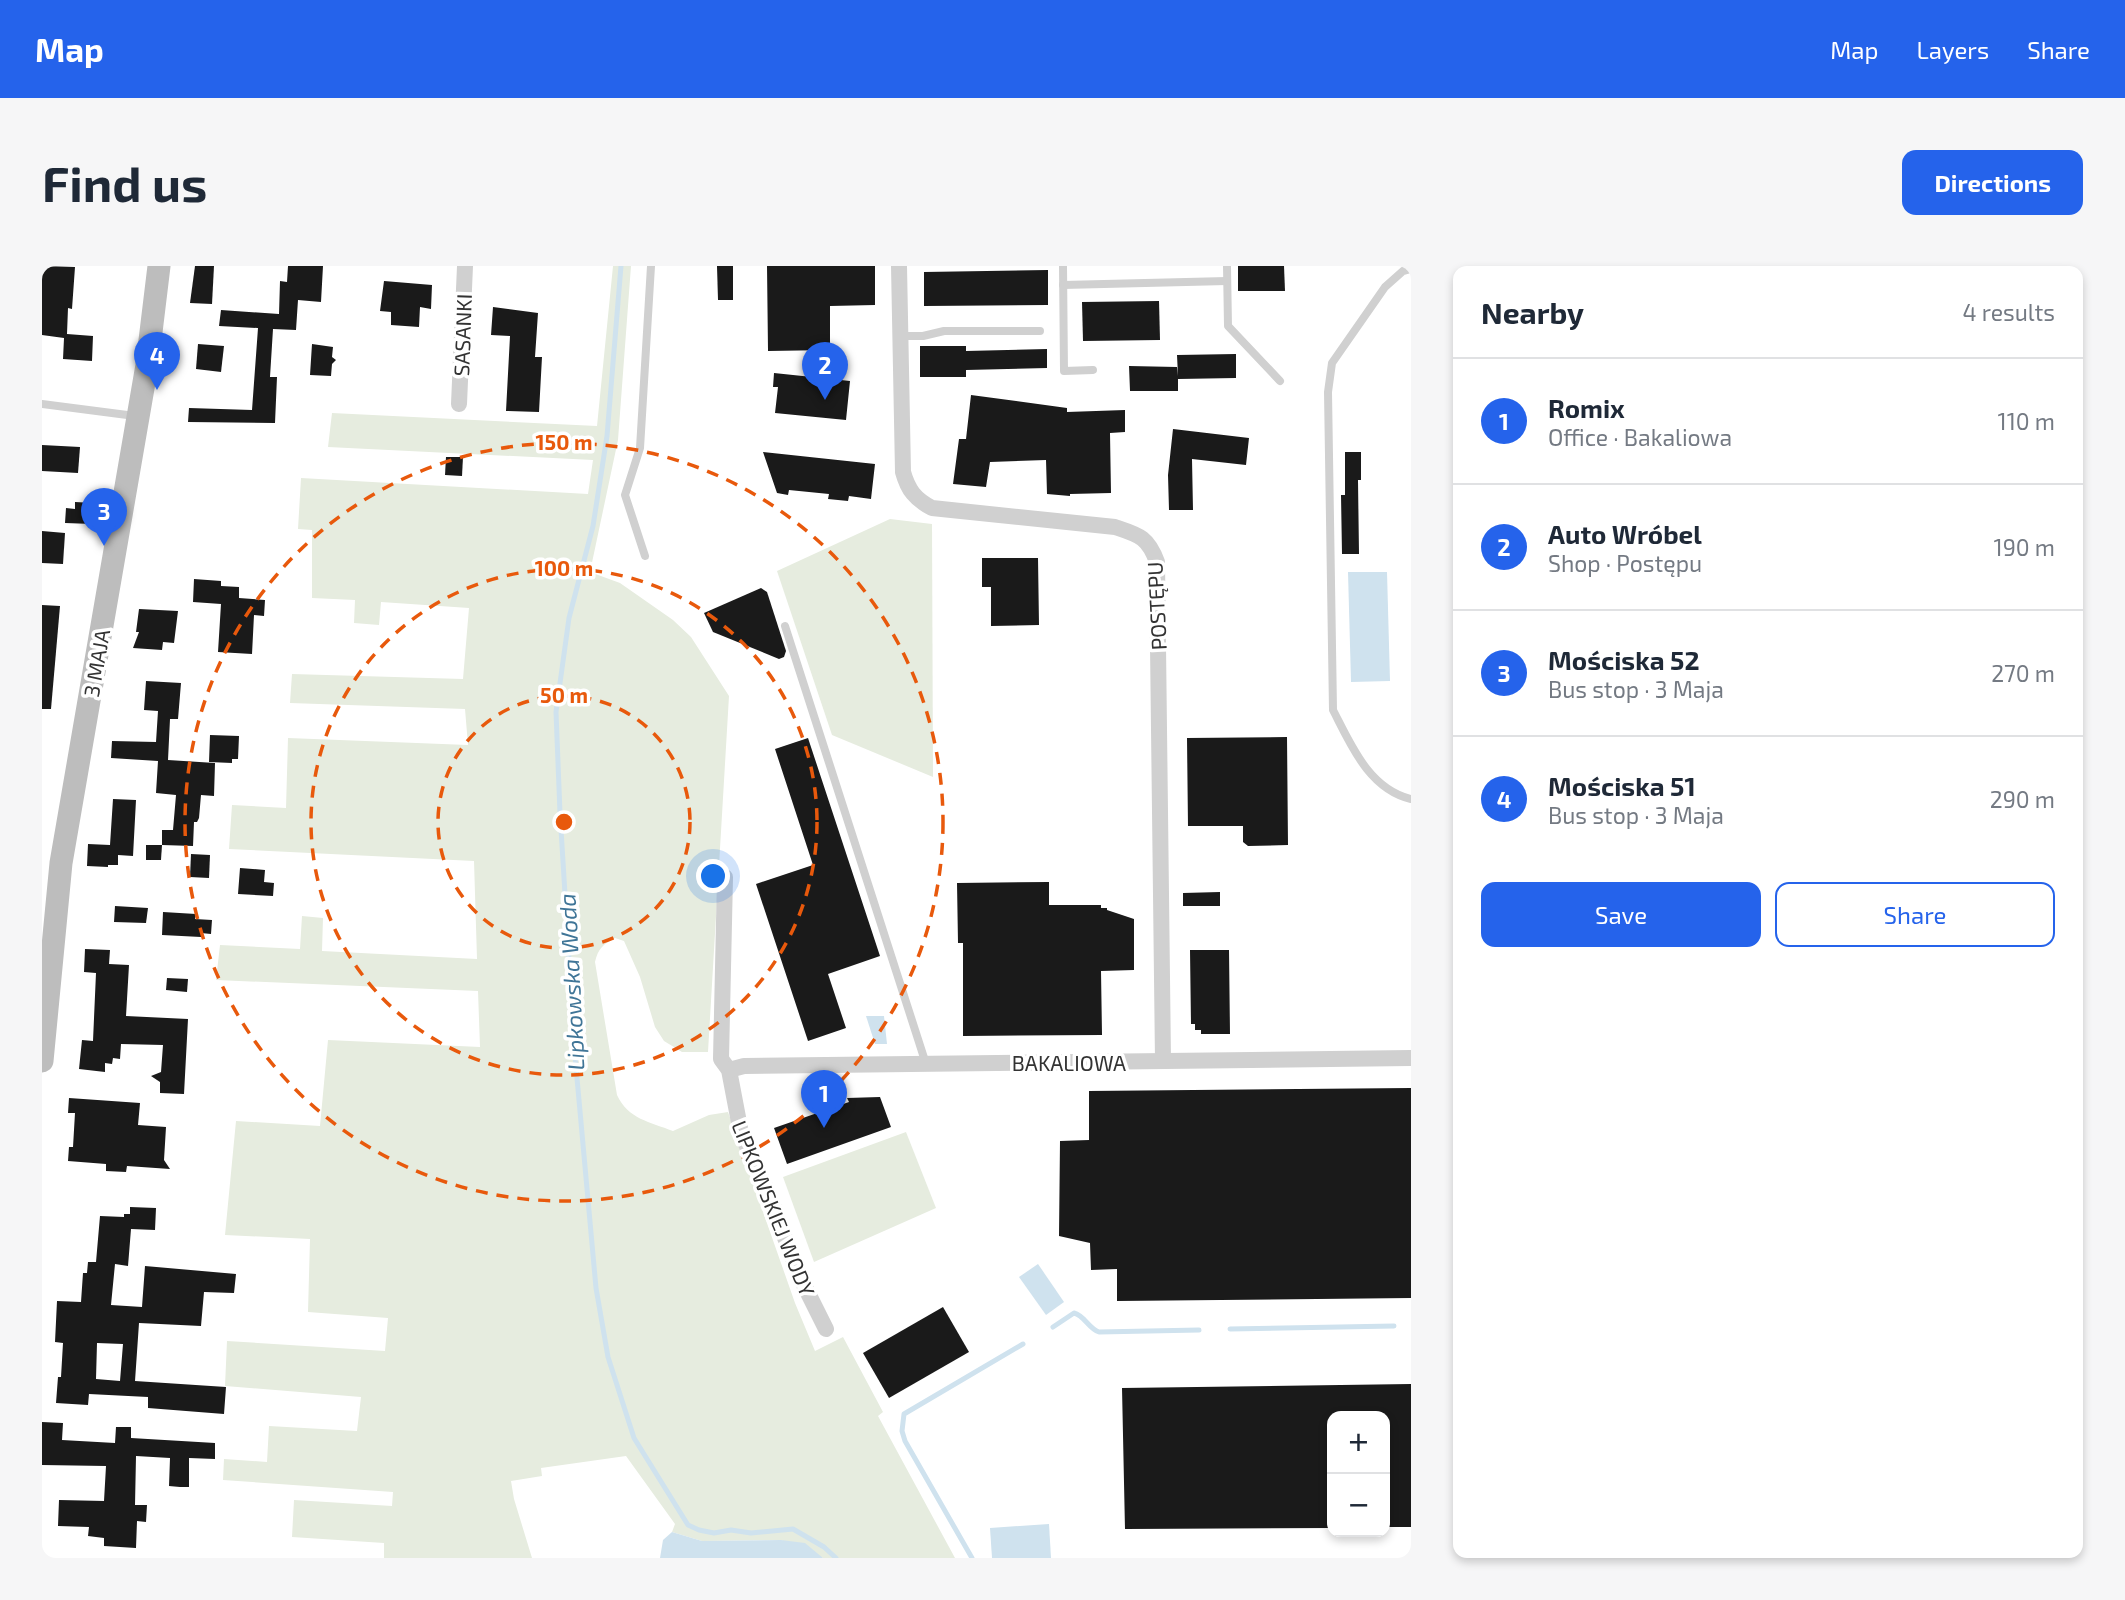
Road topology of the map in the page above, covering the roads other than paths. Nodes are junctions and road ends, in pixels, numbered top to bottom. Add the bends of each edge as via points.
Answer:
1 (159, 266) edge
2 (465, 266) edge
3 (651, 266) edge
4 (899, 266) edge
5 (1063, 266) edge
6 (1227, 266) edge
7 (1411, 269) edge
8 (1227, 281) junction
9 (1063, 285) junction
10 (1040, 331) dead end
11 (900, 336) junction
12 (1093, 370) dead end
13 (1280, 381) dead end
14 (42, 404) edge
15 (459, 404) dead end
16 (138, 417) junction
17 (645, 556) dead end
18 (786, 626) dead end
19 (1411, 799) edge
20 (726, 877) dead end
21 (48, 918) edge
22 (1411, 1058) edge
23 (42, 1061) edge
24 (1163, 1061) junction
25 (926, 1064) junction
26 (729, 1070) junction
27 (826, 1329) dead end

1 - 16 main road, 3 MAJA
2 - 15 street, SASANKI
3 - 17 lane via 640,448 625,495
4 - 11 street, POSTĘPU
5 - 9 lane
6 - 8 lane
7 - 19 lane via 1385,287 1332,363 1328,392 1333,710 1355,754 1378,782
8 - 9 lane
8 - 13 lane via 1227,326
9 - 12 lane via 1065,371
10 - 11 lane
11 - 24 street, POSTĘPU via 903,472 920,502 932,508 1115,527 1139,534 1151,546 1157,562
14 - 16 lane
16 - 21 main road, 3 MAJA
18 - 25 lane
20 - 26 street, LIPKOWSKIEJ WODY via 721,1059
21 - 23 main road, 3 MAJA
22 - 24 street, BAKALIOWA
24 - 25 street, BAKALIOWA
25 - 26 street, BAKALIOWA via 744,1066
26 - 27 street, LIPKOWSKIEJ WODY via 741,1133

